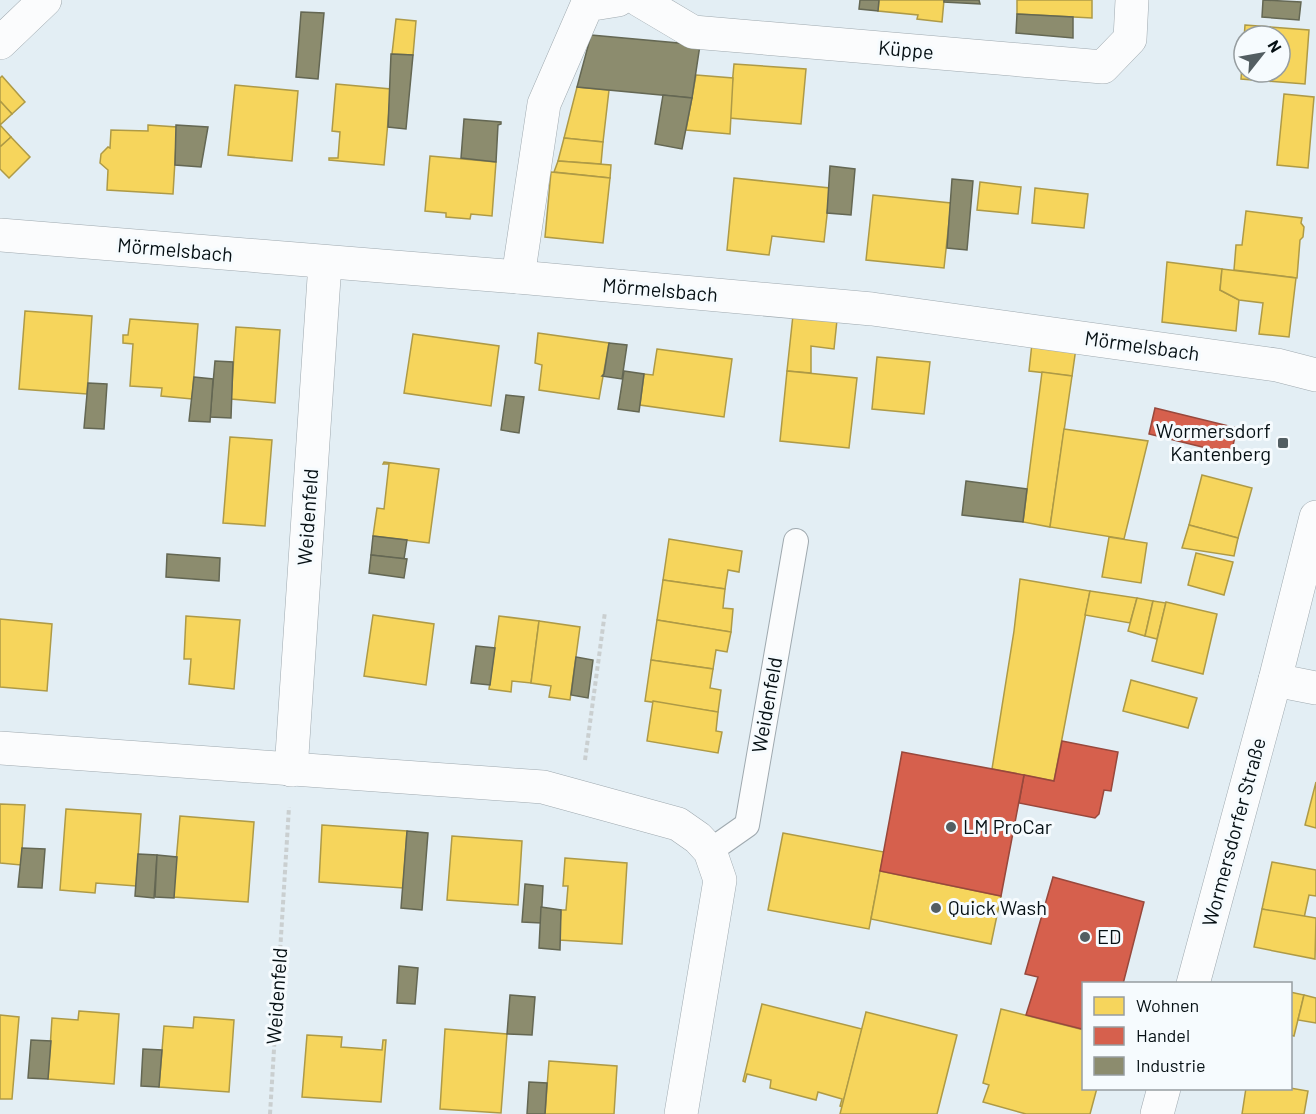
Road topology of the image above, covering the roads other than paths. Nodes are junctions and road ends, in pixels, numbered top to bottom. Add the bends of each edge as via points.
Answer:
1 (45, 0) edge
2 (618, 0) edge
3 (639, 0) edge
4 (1132, 0) edge
5 (0, 43) edge
6 (0, 236) edge
7 (325, 263) junction
8 (518, 277) junction
9 (1316, 375) edge
10 (1316, 517) edge
11 (796, 541) dead end
12 (1275, 680) junction
13 (1316, 688) edge
14 (0, 748) edge
15 (291, 770) junction
16 (710, 851) junction
17 (1193, 982) edge
18 (1164, 1090) edge
19 (681, 1114) edge
20 (1157, 1114) edge

1 - 5 street
2 - 8 street via 587,5 543,104
3 - 4 street, Küppe via 693,32 1103,68 1130,39
6 - 7 street, Mörmelsbach
7 - 8 street, Mörmelsbach
7 - 15 street, Weidenfeld
8 - 9 street, Mörmelsbach via 872,309 1277,365
10 - 12 street, Wormersdorfer Straße
11 - 16 lane, Weidenfeld via 747,825
12 - 13 street
12 - 17 street, Wormersdorfer Straße
14 - 15 street
15 - 16 street via 543,787 678,824
16 - 19 street via 720,880
18 - 20 street

